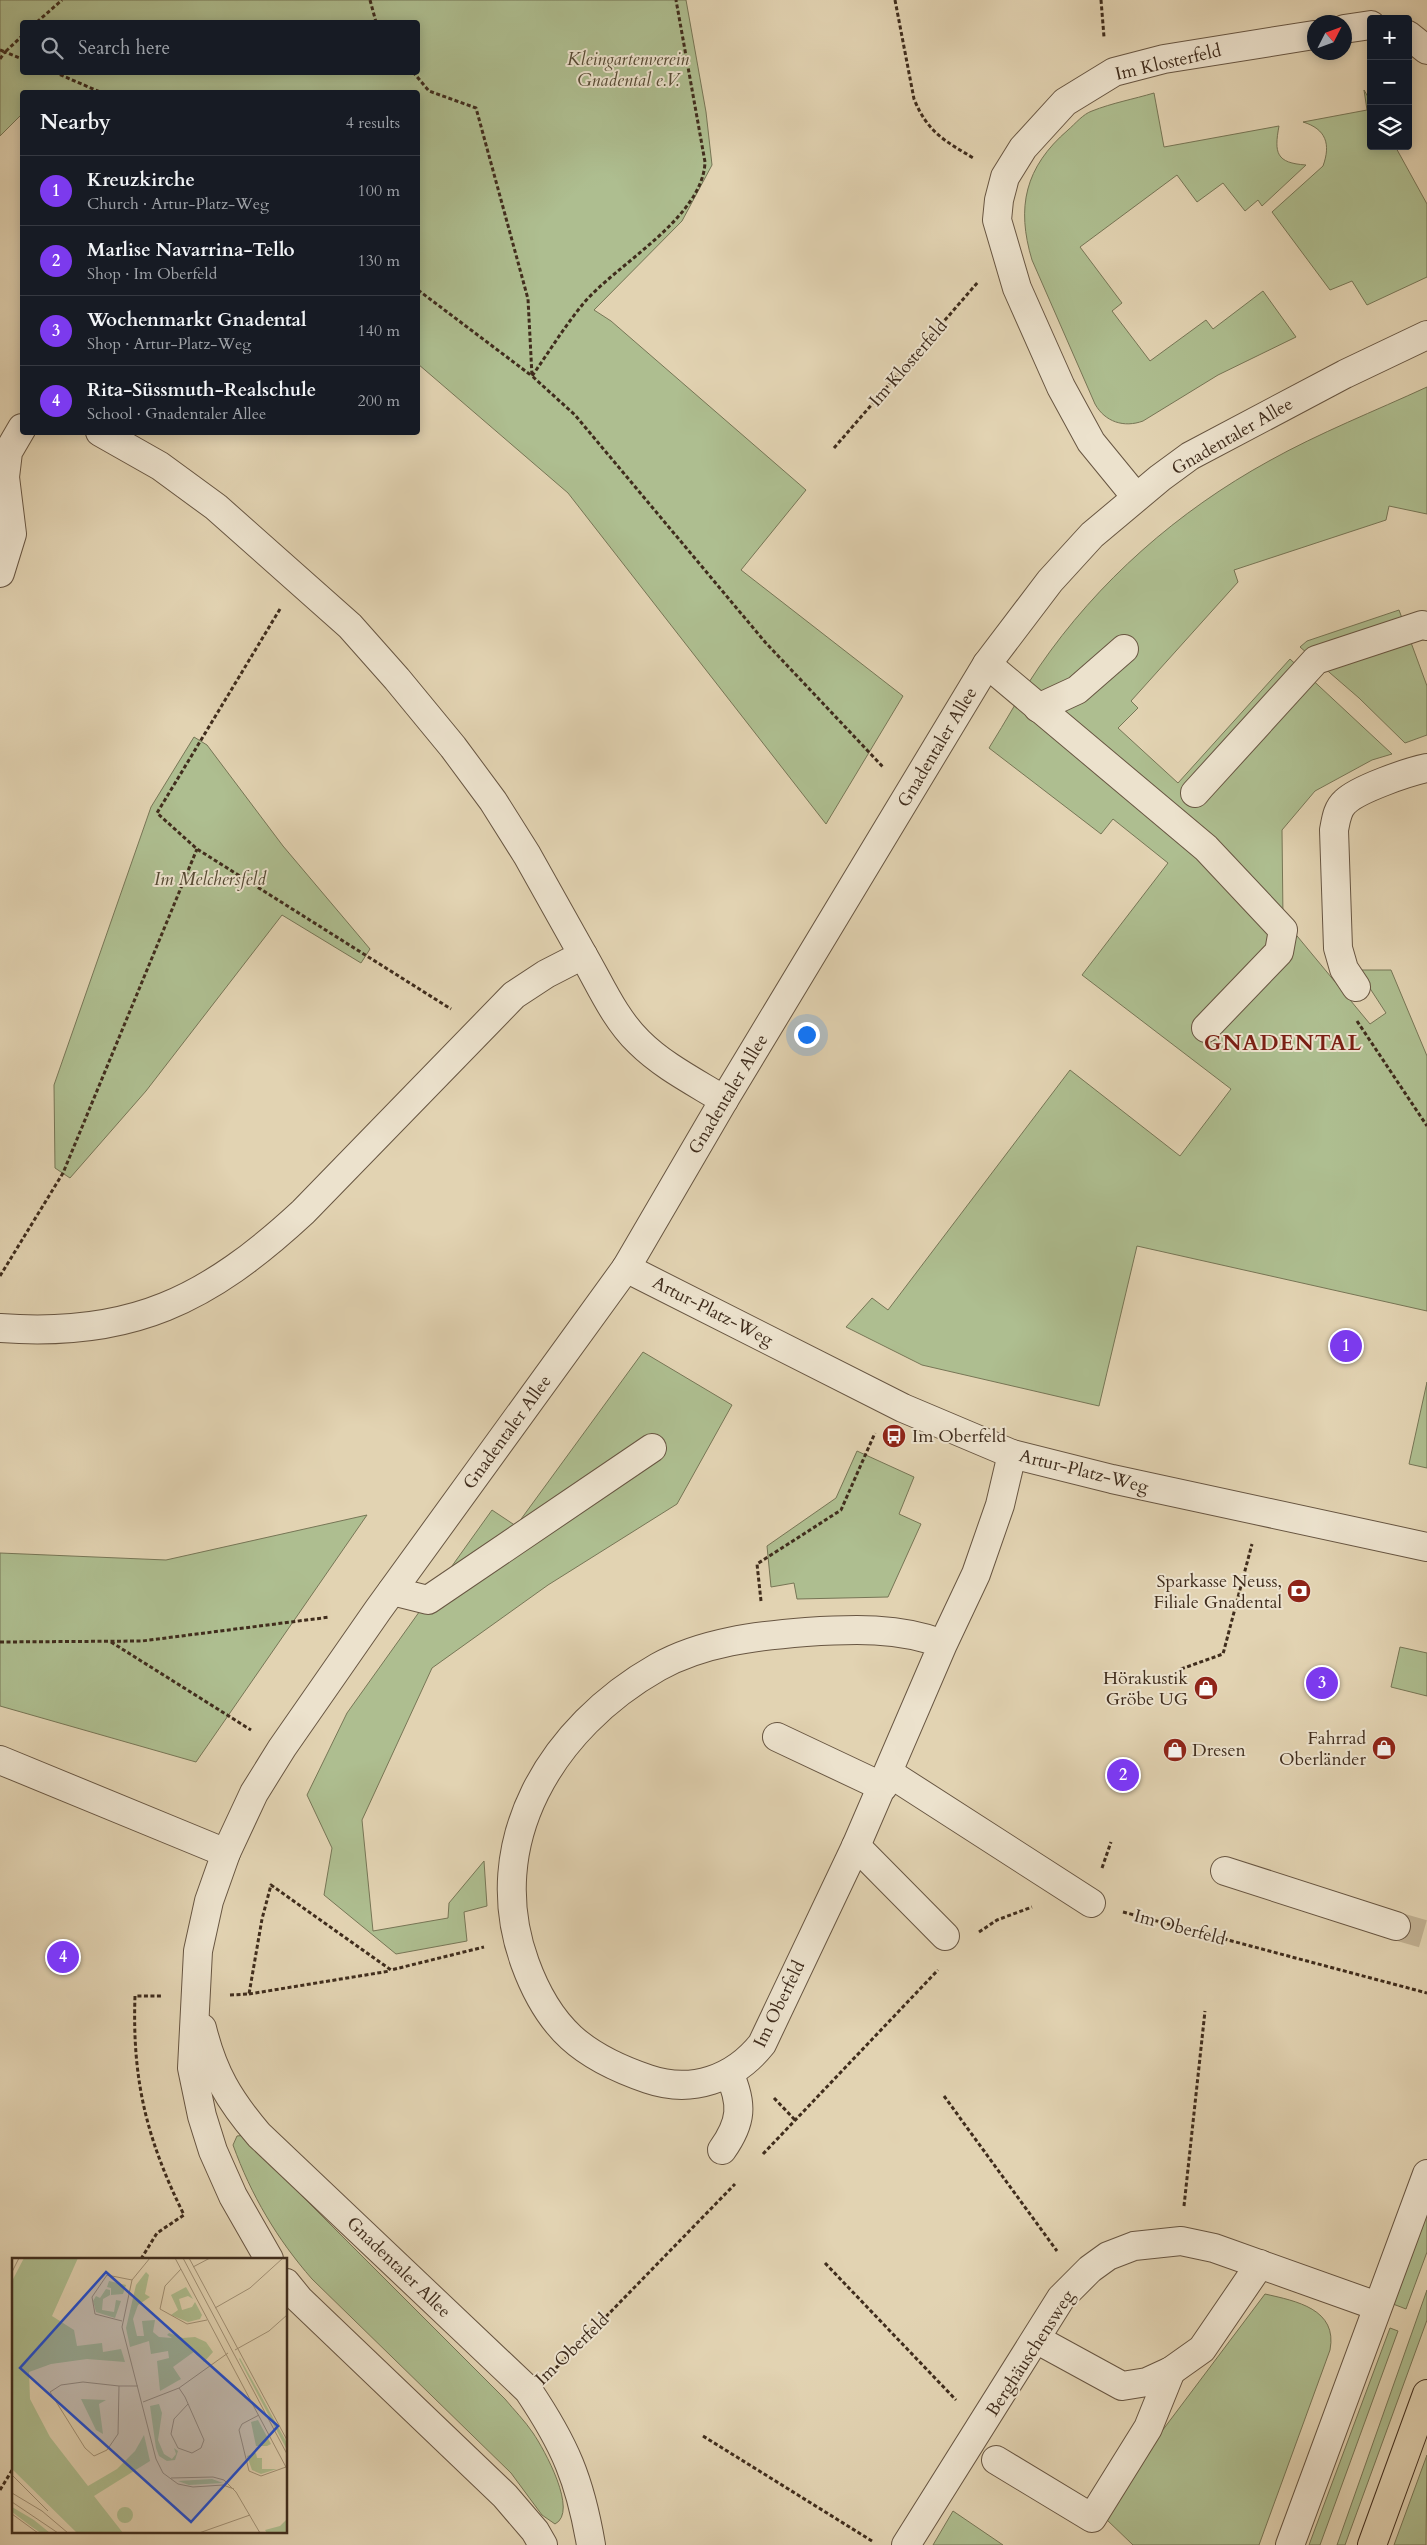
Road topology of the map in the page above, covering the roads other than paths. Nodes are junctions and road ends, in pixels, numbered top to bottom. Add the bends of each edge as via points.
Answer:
1 (1367, 25) edge
2 (1352, 27) edge
3 (1307, 36) edge
4 (1412, 39) edge
5 (1427, 50) edge
6 (1427, 335) edge
7 (20, 431) edge
8 (105, 435) edge
9 (1136, 497) junction
10 (0, 573) edge
11 (1427, 626) edge
12 (1124, 649) dead end
13 (987, 664) junction
14 (1038, 708) junction
15 (1427, 768) edge
16 (1195, 793) dead end
17 (583, 955) junction
18 (1356, 988) dead end
19 (1206, 1028) dead end
20 (724, 1100) junction
21 (626, 1268) junction
22 (0, 1328) edge
23 (652, 1448) dead end
24 (1012, 1454) junction
25 (1427, 1547) edge
26 (385, 1601) junction
27 (943, 1644) junction
28 (777, 1738) dead end
29 (0, 1760) edge
30 (886, 1780) junction
31 (856, 1846) junction
32 (226, 1853) junction
33 (1225, 1871) dead end
34 (1091, 1903) road end
35 (1396, 1926) tunnel mouth
36 (944, 1936) dead end
37 (194, 1997) junction
38 (729, 2073) junction
39 (722, 2150) dead end
40 (1427, 2174) edge
41 (268, 2258) edge
42 (1260, 2264) junction
43 (288, 2286) edge
44 (1377, 2306) junction
45 (1036, 2339) junction
46 (1170, 2371) junction
47 (1427, 2394) edge
48 (996, 2460) dead end
49 (543, 2545) edge
50 (592, 2545) edge
51 (906, 2545) edge
52 (1290, 2545) edge
53 (1372, 2545) edge

1 - 2 street
3 - 9 street, Im Klosterfeld via 1164,58 1114,72 1065,102 1023,148 1006,177 997,220 1009,266 1078,419 1091,442
4 - 5 street
6 - 9 street, Gnadentaler Allee via 1345,374 1190,456
7 - 10 street via 8,452 6,477 12,534
8 - 17 street via 160,466 208,501 350,626 453,747 493,801
9 - 13 street, Gnadentaler Allee via 1092,535 1056,575
11 - 16 street via 1316,660
12 - 14 street via 1077,690
13 - 14 street
13 - 20 street, Gnadentaler Allee
14 - 19 street via 1206,848 1283,930 1279,952
15 - 18 street via 1371,787 1345,802 1336,815 1338,948 1344,969
17 - 20 street via 617,1016 638,1041 662,1061
17 - 22 street via 514,995 302,1212 266,1246 226,1276 184,1299 140,1317 90,1328 40,1331
20 - 21 street, Gnadentaler Allee
21 - 24 street, Artur-Platz-Weg via 890,1401
21 - 26 street, Gnadentaler Allee
23 - 26 street via 428,1600
24 - 25 street, Artur-Platz-Weg via 1112,1479
24 - 27 street, Im Oberfeld via 1000,1505 976,1574
26 - 32 street, Gnadentaler Allee via 282,1748 254,1793
27 - 30 street, Im Oberfeld
27 - 38 street, Im Oberfeld via 922,1636 863,1630 766,1635 700,1650 656,1668 597,1712 568,1741 533,1795 516,1848 511,1908 530,1976 546,2010 588,2053 607,2064 660,2083 693,2085
28 - 30 street
29 - 32 street
30 - 31 street, Im Oberfeld
30 - 34 street
31 - 36 street
31 - 38 street, Im Oberfeld via 762,2044 750,2059
32 - 37 street, Gnadentaler Allee via 203,1926
33 - 35 street
37 - 41 street, Gnadentaler Allee via 192,2068 202,2116 233,2196
37 - 50 street, Gnadentaler Allee via 209,2057 237,2110 259,2135 528,2390 553,2427 572,2465
38 - 39 street via 740,2110 735,2132
40 - 44 street
42 - 44 street, Berghäuschensweg
42 - 45 street, Berghäuschensweg via 1214,2248 1181,2241 1134,2246 1108,2256 1079,2279 1062,2298
42 - 46 street via 1202,2349
43 - 49 street via 298,2299 505,2496
44 - 52 street
45 - 46 street via 1122,2386 1147,2382
45 - 51 street, Berghäuschensweg
46 - 48 street via 1148,2428 1092,2518
47 - 53 main road

